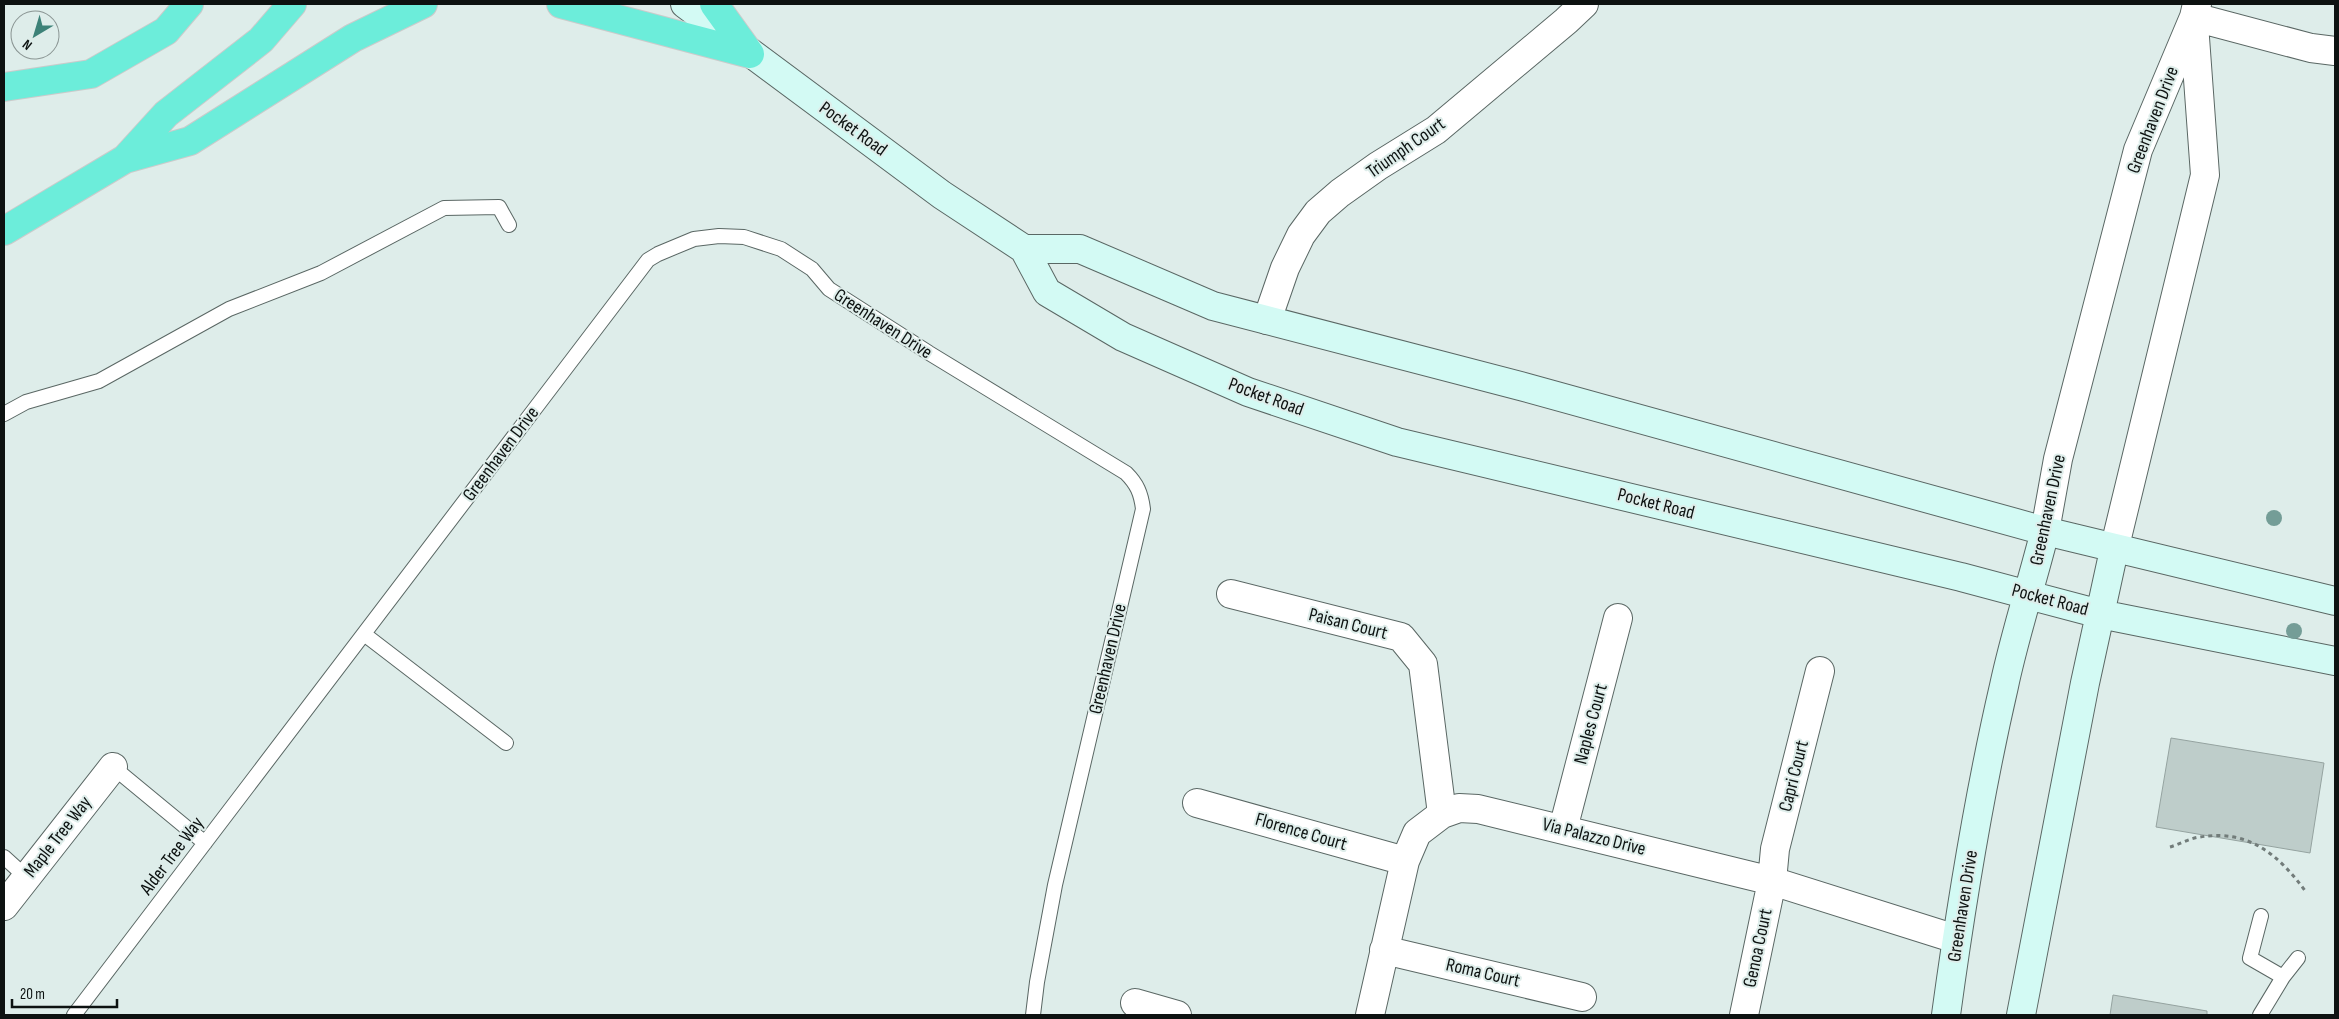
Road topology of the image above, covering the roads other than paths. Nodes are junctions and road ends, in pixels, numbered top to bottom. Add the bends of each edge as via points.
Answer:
1 (188, 4) edge
2 (292, 4) edge
3 (423, 4) edge
4 (561, 4) edge
5 (685, 4) edge
6 (714, 4) edge
7 (1584, 4) edge
8 (2195, 10) edge
9 (2335, 51) edge
10 (750, 54) junction
11 (4, 87) edge
12 (125, 159) junction
13 (509, 225) dead end
14 (4, 231) edge
15 (1024, 250) junction
16 (1267, 320) junction
17 (4, 414) edge
18 (2045, 532) junction
19 (2114, 550) junction
20 (1231, 594) dead end
21 (2029, 594) junction
22 (2335, 600) edge
23 (2100, 614) junction
24 (1618, 618) dead end
25 (364, 634) junction
26 (2335, 660) edge
27 (1820, 671) dead end
28 (299, 720) joint
29 (506, 743) dead end
30 (113, 768) joint
31 (1197, 804) dead end
32 (1442, 814) junction
33 (1563, 829) junction
34 (205, 843) junction
35 (4, 857) edge
36 (1405, 861) junction
37 (26, 877) junction
38 (1772, 882) junction
39 (4, 906) edge
40 (2261, 916) dead end
41 (1956, 938) junction
42 (1384, 950) junction
43 (2298, 958) dead end
44 (2283, 977) junction
45 (1582, 997) dead end
46 (1135, 1003) dead end
47 (74, 1015) edge
48 (1033, 1015) edge
49 (1177, 1015) edge
50 (1370, 1015) edge
51 (1744, 1015) edge
52 (1946, 1015) edge
53 (2021, 1015) edge
54 (2260, 1015) edge

1 - 11 highway via 166,31 91,74
2 - 12 highway via 261,40 166,114
3 - 12 highway via 353,38 190,141
4 - 10 highway
5 - 10 main road, Pocket Road
6 - 10 highway
7 - 16 street, Triumph Court via 1436,130 1348,188 1318,212 1301,235 1285,268
8 - 9 street via 2311,48
8 - 18 street, Greenhaven Drive via 2138,150 2058,460
8 - 19 street, Greenhaven Drive via 2204,175
10 - 15 main road, Pocket Road via 942,195
12 - 14 highway
13 - 17 lane via 499,207 444,208 322,273 229,309 99,381 26,402
15 - 16 main road via 1080,249 1213,306
15 - 21 main road, Pocket Road via 1048,292 1122,337 1248,392 1397,442
16 - 18 main road via 1524,387
18 - 19 main road
18 - 21 main road, Greenhaven Drive
19 - 22 main road
19 - 23 main road, Greenhaven Drive
20 - 32 street, Paisan Court via 1401,637 1423,664
21 - 23 main road, Pocket Road
21 - 41 main road, Greenhaven Drive via 2004,685
23 - 26 main road, Pocket Road
23 - 53 main road, Greenhaven Drive
24 - 33 street, Naples Court
25 - 28 lane, Greenhaven Drive
25 - 29 lane
25 - 48 lane, Greenhaven Drive via 648,260 694,239 719,236 744,237 780,248 812,269 829,289 1126,473 1141,495 1143,509 1055,885 1036,982
27 - 38 street, Capri Court via 1776,849
28 - 34 lane, Alder Tree Way
30 - 34 lane
30 - 37 street, Maple Tree Way
31 - 36 street, Florence Court
32 - 33 street, Via Palazzo Drive via 1459,808 1478,809
32 - 36 street, Via Palazzo Drive via 1417,833
33 - 38 street, Via Palazzo Drive
34 - 47 lane, Alder Tree Way
35 - 37 lane
36 - 42 street, Via Palazzo Drive
37 - 39 street, Maple Tree Way
38 - 41 street, Via Palazzo Drive
38 - 51 street, Genoa Court
40 - 44 lane via 2250,958
41 - 52 main road, Greenhaven Drive
42 - 45 street, Roma Court
42 - 50 street, Via Palazzo Drive
43 - 44 lane
44 - 54 lane
46 - 49 street

